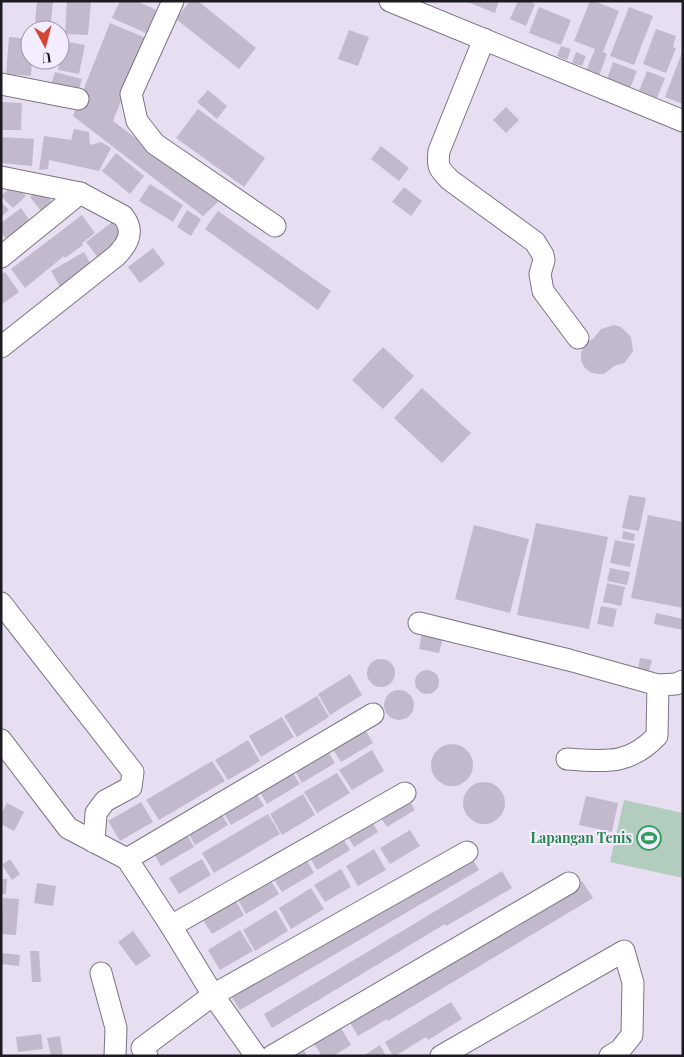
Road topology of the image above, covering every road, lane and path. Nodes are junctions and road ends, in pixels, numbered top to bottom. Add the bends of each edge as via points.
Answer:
1 (173, 1) edge
2 (390, 1) edge
3 (484, 39) junction
4 (1, 84) edge
5 (78, 99) dead end
6 (683, 121) edge
7 (1, 178) edge
8 (80, 193) junction
9 (275, 226) dead end
10 (1, 257) edge
11 (578, 338) dead end
12 (1, 347) edge
13 (1, 603) edge
14 (419, 624) dead end
15 (683, 681) edge
16 (658, 685) junction
17 (373, 714) dead end
18 (1, 740) edge
19 (568, 760) dead end
20 (405, 793) dead end
21 (94, 842) junction
22 (468, 852) dead end
23 (126, 858) junction
24 (569, 884) dead end
25 (171, 926) junction
26 (101, 974) dead end
27 (213, 995) junction
28 (141, 1053) edge
29 (115, 1056) edge
30 (256, 1056) edge
31 (272, 1056) edge
32 (441, 1056) edge
33 (610, 1056) edge

1 - 9 street via 131,94 137,121 155,144
2 - 3 street
3 - 6 street
3 - 11 street via 439,152 439,169 535,242 544,260 540,274 543,291
4 - 5 street
7 - 8 street
8 - 10 street
8 - 12 street via 123,216 128,222 129,239 116,256
13 - 21 street via 132,772 131,787 105,801 96,813
14 - 16 street
15 - 16 street
16 - 19 street via 657,736 646,747 623,759
17 - 23 street
18 - 21 street via 68,828
20 - 25 street
21 - 23 street
22 - 27 street
23 - 25 street
24 - 31 street
25 - 27 street
26 - 29 street via 116,1028
27 - 28 street
27 - 30 street
32 - 33 street via 624,951 633,984 632,1034 620,1050

